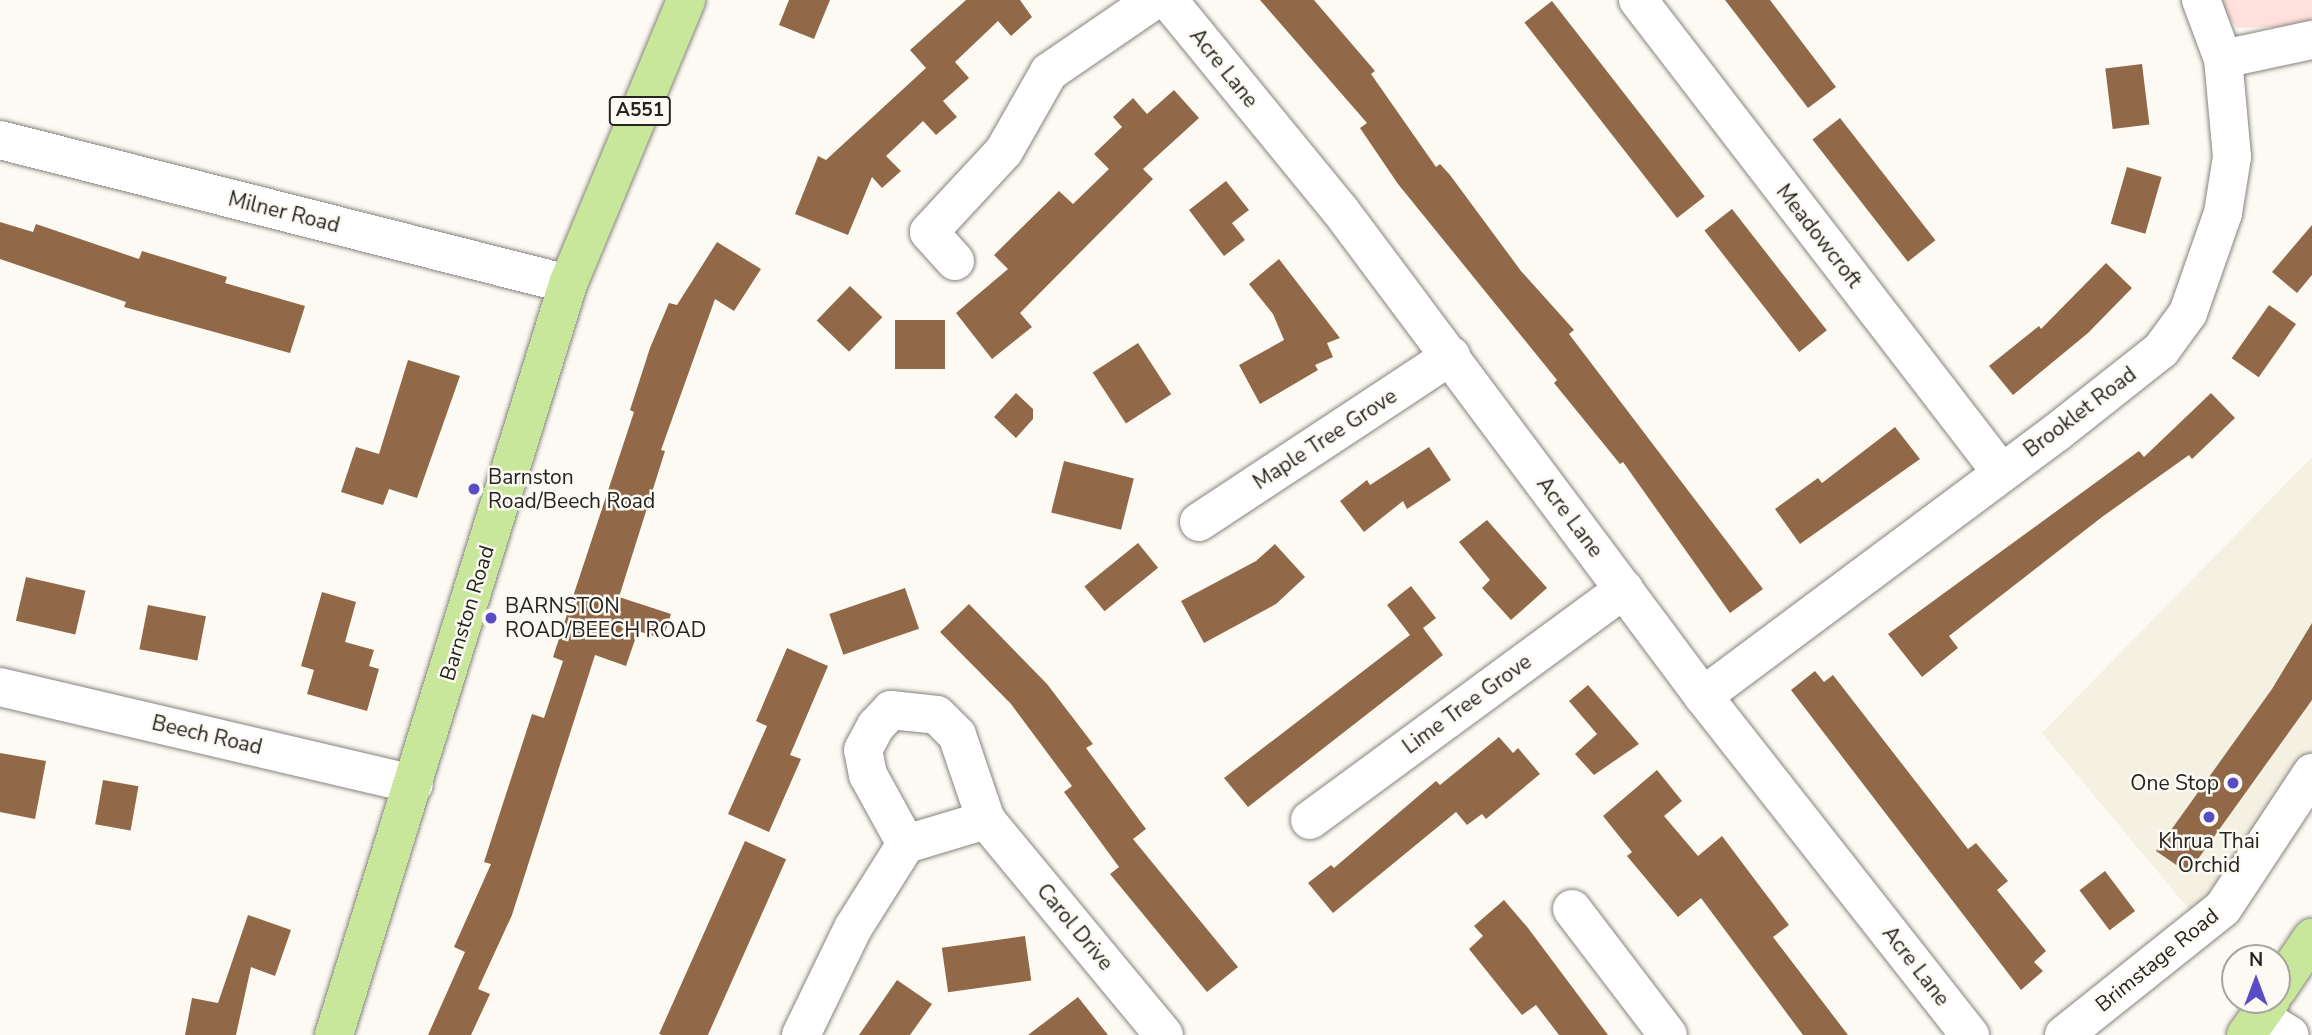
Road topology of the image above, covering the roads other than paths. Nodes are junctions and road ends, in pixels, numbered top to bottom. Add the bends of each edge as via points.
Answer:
1 (686, 0) edge
2 (1154, 0) edge
3 (1168, 0) edge
4 (1638, 0) edge
5 (2201, 0) edge
6 (2312, 40) edge
7 (2223, 59) junction
8 (0, 140) edge
9 (955, 261) dead end
10 (568, 284) junction
11 (1451, 356) junction
12 (2001, 472) junction
13 (1199, 522) dead end
14 (1624, 589) junction
15 (0, 687) edge
16 (1703, 696) junction
17 (2312, 773) edge
18 (414, 784) junction
19 (986, 820) junction
20 (1310, 820) dead end
21 (906, 844) junction
22 (1572, 909) dead end
23 (2312, 938) edge
24 (2269, 1015) edge
25 (334, 1035) edge
26 (801, 1035) edge
27 (1164, 1035) edge
28 (1668, 1035) edge
29 (1970, 1035) edge
30 (2063, 1035) edge

1 - 10 main road, Barnston Road / A551
2 - 9 street via 1049,72 1004,151 929,232
3 - 11 street, Acre Lane
4 - 12 street, Meadowcroft
5 - 7 street, Brooklet Road
6 - 7 street
7 - 12 street, Brooklet Road via 2232,157 2223,213 2188,313 2161,350
8 - 10 street, Milner Road
10 - 18 main road, Barnston Road / A551
11 - 13 street, Maple Tree Grove
11 - 14 street, Acre Lane
12 - 16 street, Brooklet Road
14 - 16 street, Acre Lane
14 - 20 street, Lime Tree Grove
15 - 18 street, Beech Road
16 - 29 street, Acre Lane
17 - 30 street, Brimstage Road via 2223,908
18 - 25 main road, Barnston Road / A551
19 - 21 street
19 - 21 street via 957,735 937,715 891,710 863,750 868,775
19 - 27 street, Carol Drive
21 - 26 street via 853,928
22 - 28 street
23 - 24 main road

